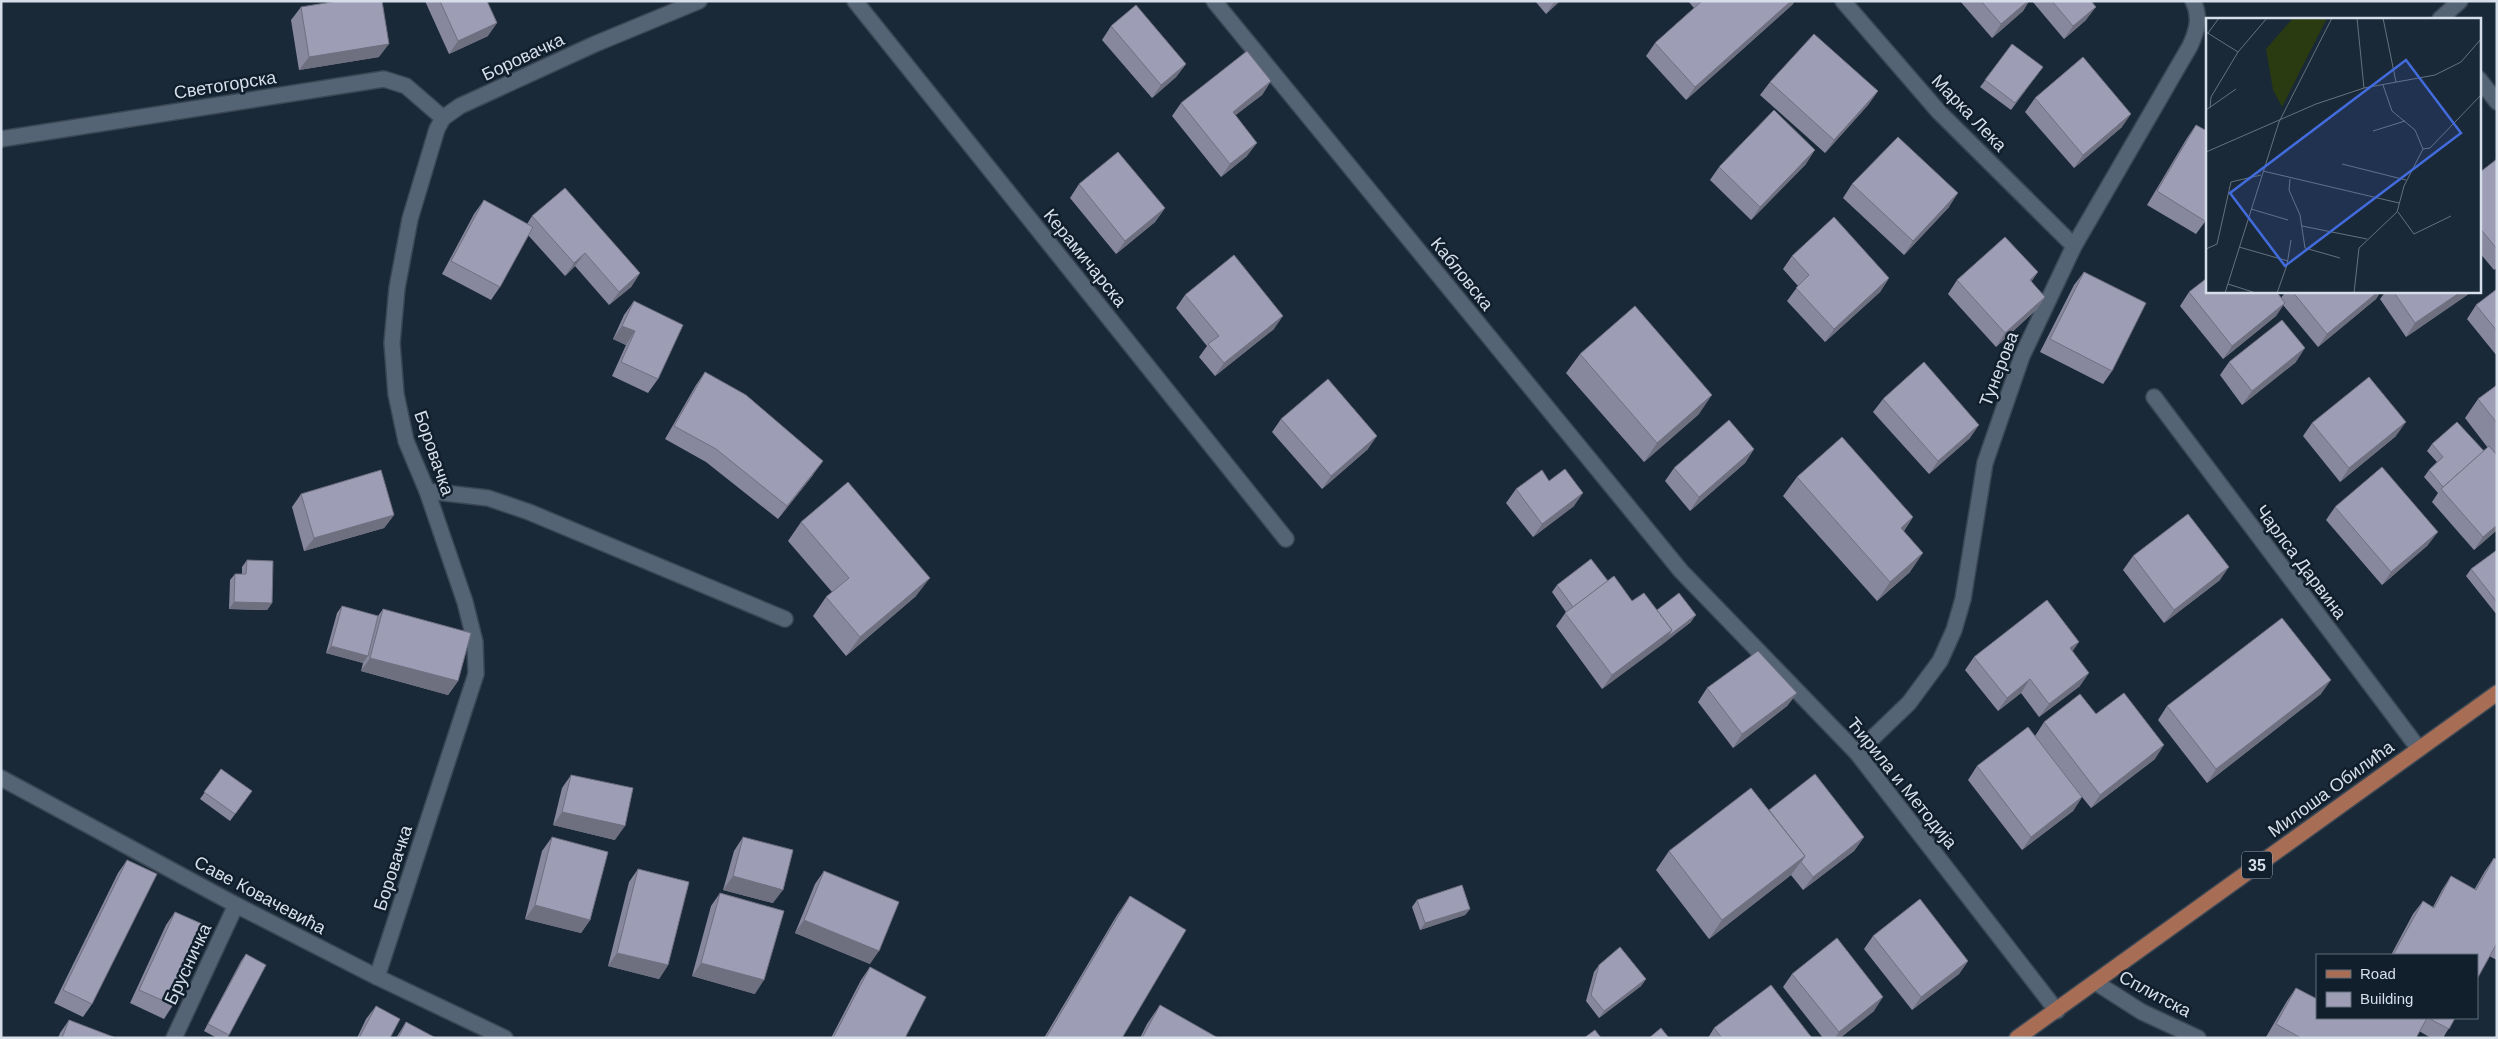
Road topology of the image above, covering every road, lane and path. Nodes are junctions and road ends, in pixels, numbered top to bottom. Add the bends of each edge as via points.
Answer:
1 (699, 1) edge
2 (855, 1) edge
3 (1214, 1) edge
4 (1844, 1) edge
5 (2193, 1) edge
6 (2460, 1) edge
7 (2441, 18) edge
8 (2480, 79) edge
9 (2497, 102) edge
10 (443, 118) junction
11 (1, 139) edge
12 (2074, 246) junction
13 (2154, 397) dead end
14 (427, 491) junction
15 (1286, 539) dead end
16 (1681, 571) joint
17 (784, 619) dead end
18 (2497, 693) edge
19 (2419, 749) junction
20 (1857, 753) junction
21 (1, 778) edge
22 (236, 905) junction
23 (377, 977) junction
24 (2095, 982) junction
25 (2057, 1011) junction
26 (174, 1038) edge
27 (505, 1038) edge
28 (2018, 1038) edge
29 (2198, 1038) edge

1 - 10 street, Боровачка via 460,106
2 - 15 street, Керамичарска
3 - 16 street, Кабловска
4 - 12 street, Марка Лека via 1939,112
5 - 12 street, Тунерова via 2197,8 2198,29 2190,46
6 - 7 street
8 - 9 street
10 - 11 street, Светогорска via 406,86 384,79
10 - 14 street, Боровачка via 410,219 397,288 392,343 396,394 406,441
12 - 20 street, Тунерова via 2022,356 1985,463 1963,599 1954,630 1940,661 1924,685
13 - 19 street, Чарлса Дарвина
14 - 17 street via 488,498 529,512
14 - 23 street, Боровачка via 465,602 475,642 476,674
16 - 20 street, Ћирила и Методија
18 - 19 main road, Милоша Обилића / 35
19 - 24 main road, Милоша Обилића / 35
20 - 25 street, Ћирила и Методија
21 - 22 street, Саве Ковачевића
22 - 23 street, Саве Ковачевића
22 - 26 street, Брусничка
23 - 27 street, Саве Ковачевића
24 - 25 main road, Милоша Обилића / 35
24 - 29 street, Сплитска via 2142,1012
25 - 28 main road, Милоша Обилића / 35

